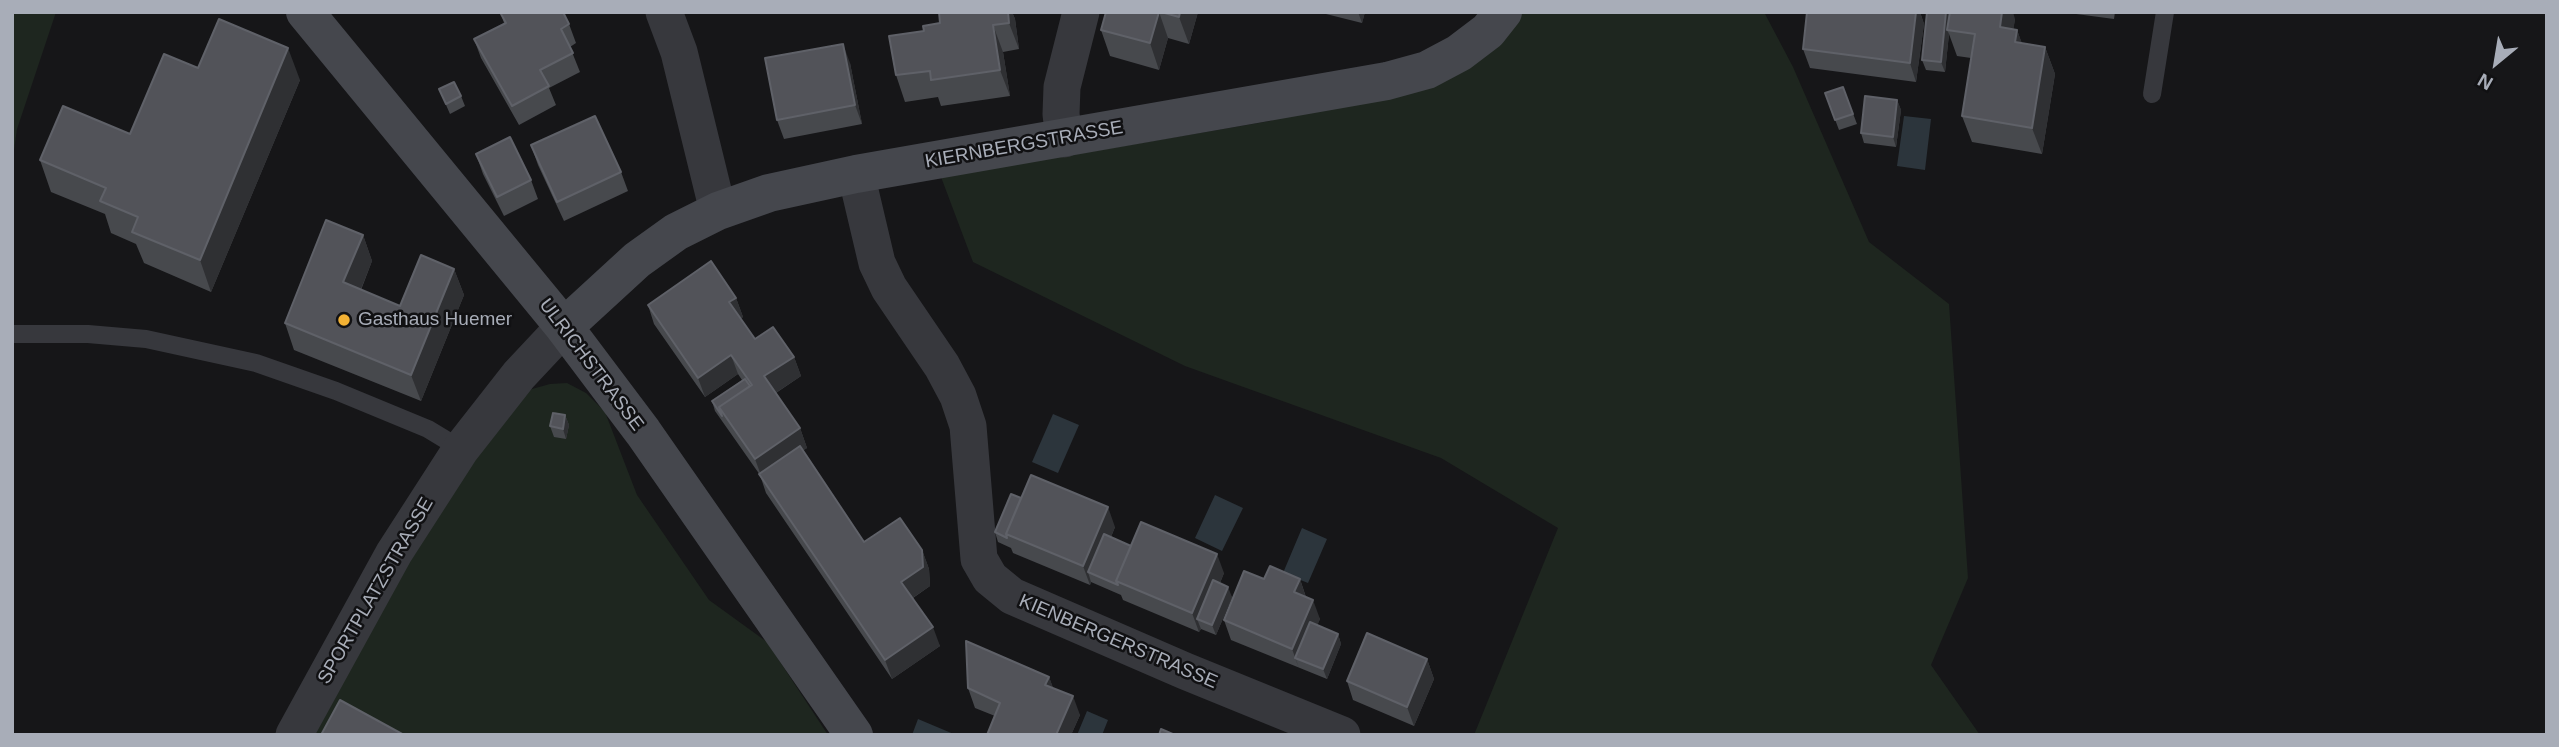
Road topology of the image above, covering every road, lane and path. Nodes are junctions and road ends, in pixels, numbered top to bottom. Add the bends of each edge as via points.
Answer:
1 (305, 12) edge
2 (664, 12) edge
3 (1081, 12) edge
4 (1503, 12) edge
5 (2165, 12) edge
6 (2152, 94) dead end
7 (1065, 139) junction
8 (856, 174) junction
9 (718, 211) junction
10 (564, 327) junction
11 (12, 334) edge
12 (461, 449) junction
13 (294, 735) edge
14 (855, 735) edge
15 (1342, 735) edge

1 - 10 street, ULRICHSTRASSE
2 - 9 street via 679,52
3 - 7 street via 1062,87
4 - 7 street, KIERNBERGSTRASSE via 1489,31 1427,70
5 - 6 lane
7 - 8 street, KIERNBERGSTRASSE
8 - 9 street, KIERNBERGSTRASSE via 769,193
8 - 15 street, KIENBERGERSTRASSE via 877,263 942,366 968,426 979,559 990,578 1012,596
9 - 10 street, KIERNBERGSTRASSE via 676,232 637,260
10 - 12 street, SPORTPLATZSTRASSE
10 - 14 street, ULRICHSTRASSE
11 - 12 lane via 145,339 256,363 347,395 428,429
12 - 13 street, SPORTPLATZSTRASSE via 394,553

